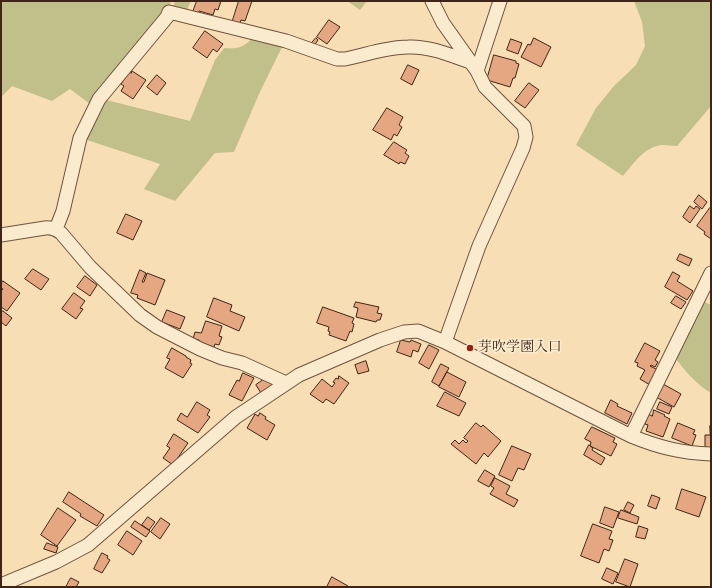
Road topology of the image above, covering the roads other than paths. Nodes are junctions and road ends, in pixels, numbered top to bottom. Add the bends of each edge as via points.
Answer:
1 (432, 1) edge
2 (500, 1) edge
3 (474, 66) junction
4 (56, 229) junction
5 (1, 234) edge
6 (711, 273) edge
7 (445, 342) junction
8 (286, 383) junction
9 (631, 436) junction
10 (711, 454) edge
11 (1, 585) edge

1 - 3 street via 443,23
2 - 3 street
3 - 4 street via 449,54 420,47 396,48 337,59 286,41 169,12 100,99 80,138 64,211
3 - 7 street via 485,87 524,126 526,137 479,246
4 - 5 street
4 - 8 street via 90,267 140,315 157,327 200,349 242,363
6 - 9 street
7 - 8 street via 418,331 404,332 373,343
7 - 9 street
8 - 11 street via 236,417 88,545 56,562
9 - 10 street via 672,450

